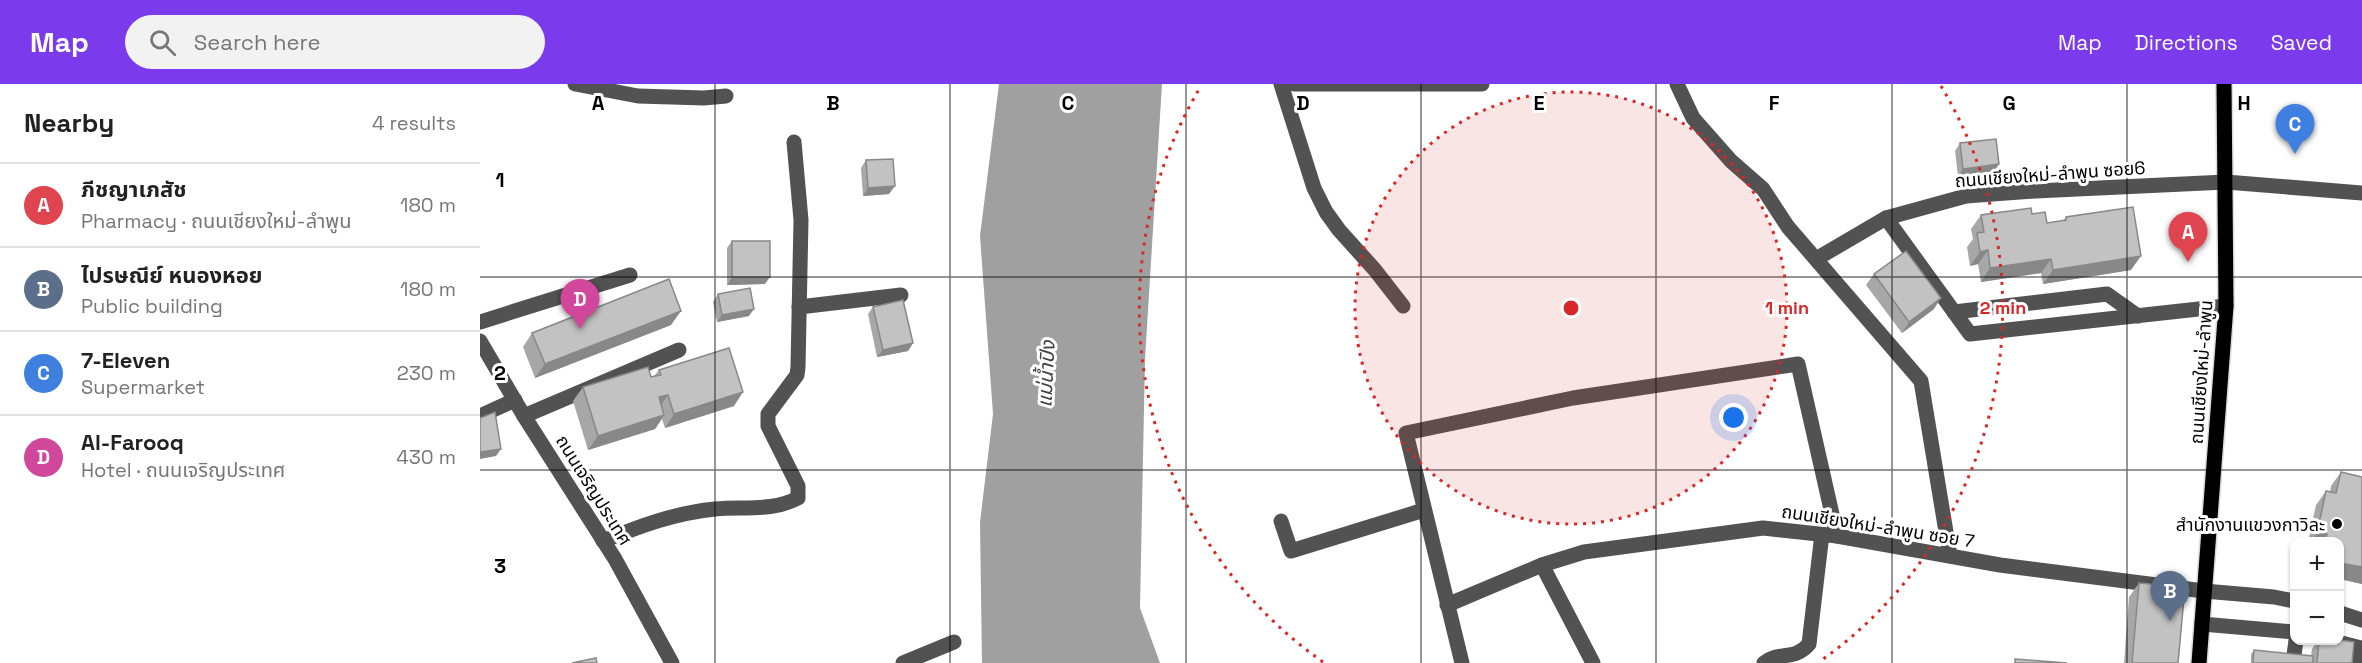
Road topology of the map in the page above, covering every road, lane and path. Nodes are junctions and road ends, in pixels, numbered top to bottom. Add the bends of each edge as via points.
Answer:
1 (575, 84) edge
2 (1281, 84) edge
3 (1294, 84) edge
4 (1449, 84) edge
5 (1482, 84) edge
6 (1677, 84) edge
7 (2224, 84) edge
8 (726, 96) dead end
9 (794, 142) dead end
10 (2226, 182) junction
11 (2362, 193) edge
12 (1886, 218) junction
13 (1816, 259) junction
14 (630, 275) dead end
15 (902, 295) dead end
16 (1402, 306) dead end
17 (2226, 306) junction
18 (800, 307) junction
19 (1954, 312) junction
20 (2138, 316) junction
21 (480, 322) edge
22 (480, 341) edge
23 (679, 350) dead end
24 (515, 400) junction
25 (480, 416) edge
26 (524, 416) junction
27 (1424, 510) junction
28 (1281, 521) dead end
29 (1830, 535) junction
30 (603, 541) junction
31 (1950, 556) junction
32 (1542, 565) junction
33 (2204, 591) junction
34 (2290, 600) edge
35 (1447, 604) junction
36 (2344, 614) edge
37 (2362, 620) edge
38 (2202, 624) junction
39 (2290, 632) edge
40 (954, 642) dead end
41 (2344, 644) edge
42 (2295, 645) edge
43 (672, 663) edge
44 (903, 663) edge
45 (1462, 663) edge
46 (1593, 663) edge
47 (1764, 663) edge
48 (2199, 663) edge
49 (2293, 663) edge
50 (2359, 663) edge

1 - 8 street via 638,96
2 - 16 street via 1314,188 1326,212
3 - 4 street
4 - 5 street
6 - 13 street via 1693,118 1731,161 1763,189 1788,227
7 - 10 main road, ถนนเชียงใหม่-ลำพูน
9 - 18 street via 801,220
10 - 11 street, ถนนเชียงใหม่-ลำพูน ซอย6
10 - 12 street, ถนนเชียงใหม่-ลำพูน ซอย6 via 1966,196
10 - 17 main road, ถนนเชียงใหม่-ลำพูน
12 - 13 street, ถนนเชียงใหม่-ลำพูน ซอย6
12 - 19 street
13 - 31 street via 1921,381
14 - 21 street
15 - 18 street
17 - 20 street
17 - 33 main road, ถนนเชียงใหม่-ลำพูน
18 - 30 street via 797,375 767,420 798,486 798,498 783,506 715,509 658,519
19 - 20 street via 2107,294
19 - 20 street via 1970,334
22 - 24 street, ถนนเจริญประเทศ
23 - 26 street
24 - 25 street
24 - 26 street, ถนนเจริญประเทศ
26 - 30 street, ถนนเจริญประเทศ
27 - 28 street via 1291,551
27 - 29 street via 1406,433 1573,398 1798,364
27 - 35 street
29 - 31 street, ถนนเชียงใหม่-ลำพูน ซอย 7
29 - 32 street, ถนนเชียงใหม่-ลำพูน ซอย 7 via 1763,528 1584,552
29 - 47 street via 1809,644 1795,655 1769,658
30 - 43 street, ถนนเจริญประเทศ
31 - 33 street, ถนนเชียงใหม่-ลำพูน ซอย 7
32 - 35 street, ถนนเชียงใหม่-ลำพูน ซอย 7
32 - 46 street
33 - 34 street, ถนนเชียงใหม่-ลำพูน ซอย 7
33 - 38 main road, ถนนเชียงใหม่-ลำพูน
35 - 45 street
36 - 37 street
38 - 39 street
38 - 48 main road, ถนนเชียงใหม่-ลำพูน
40 - 44 street
41 - 50 street via 2361,648
42 - 49 street

